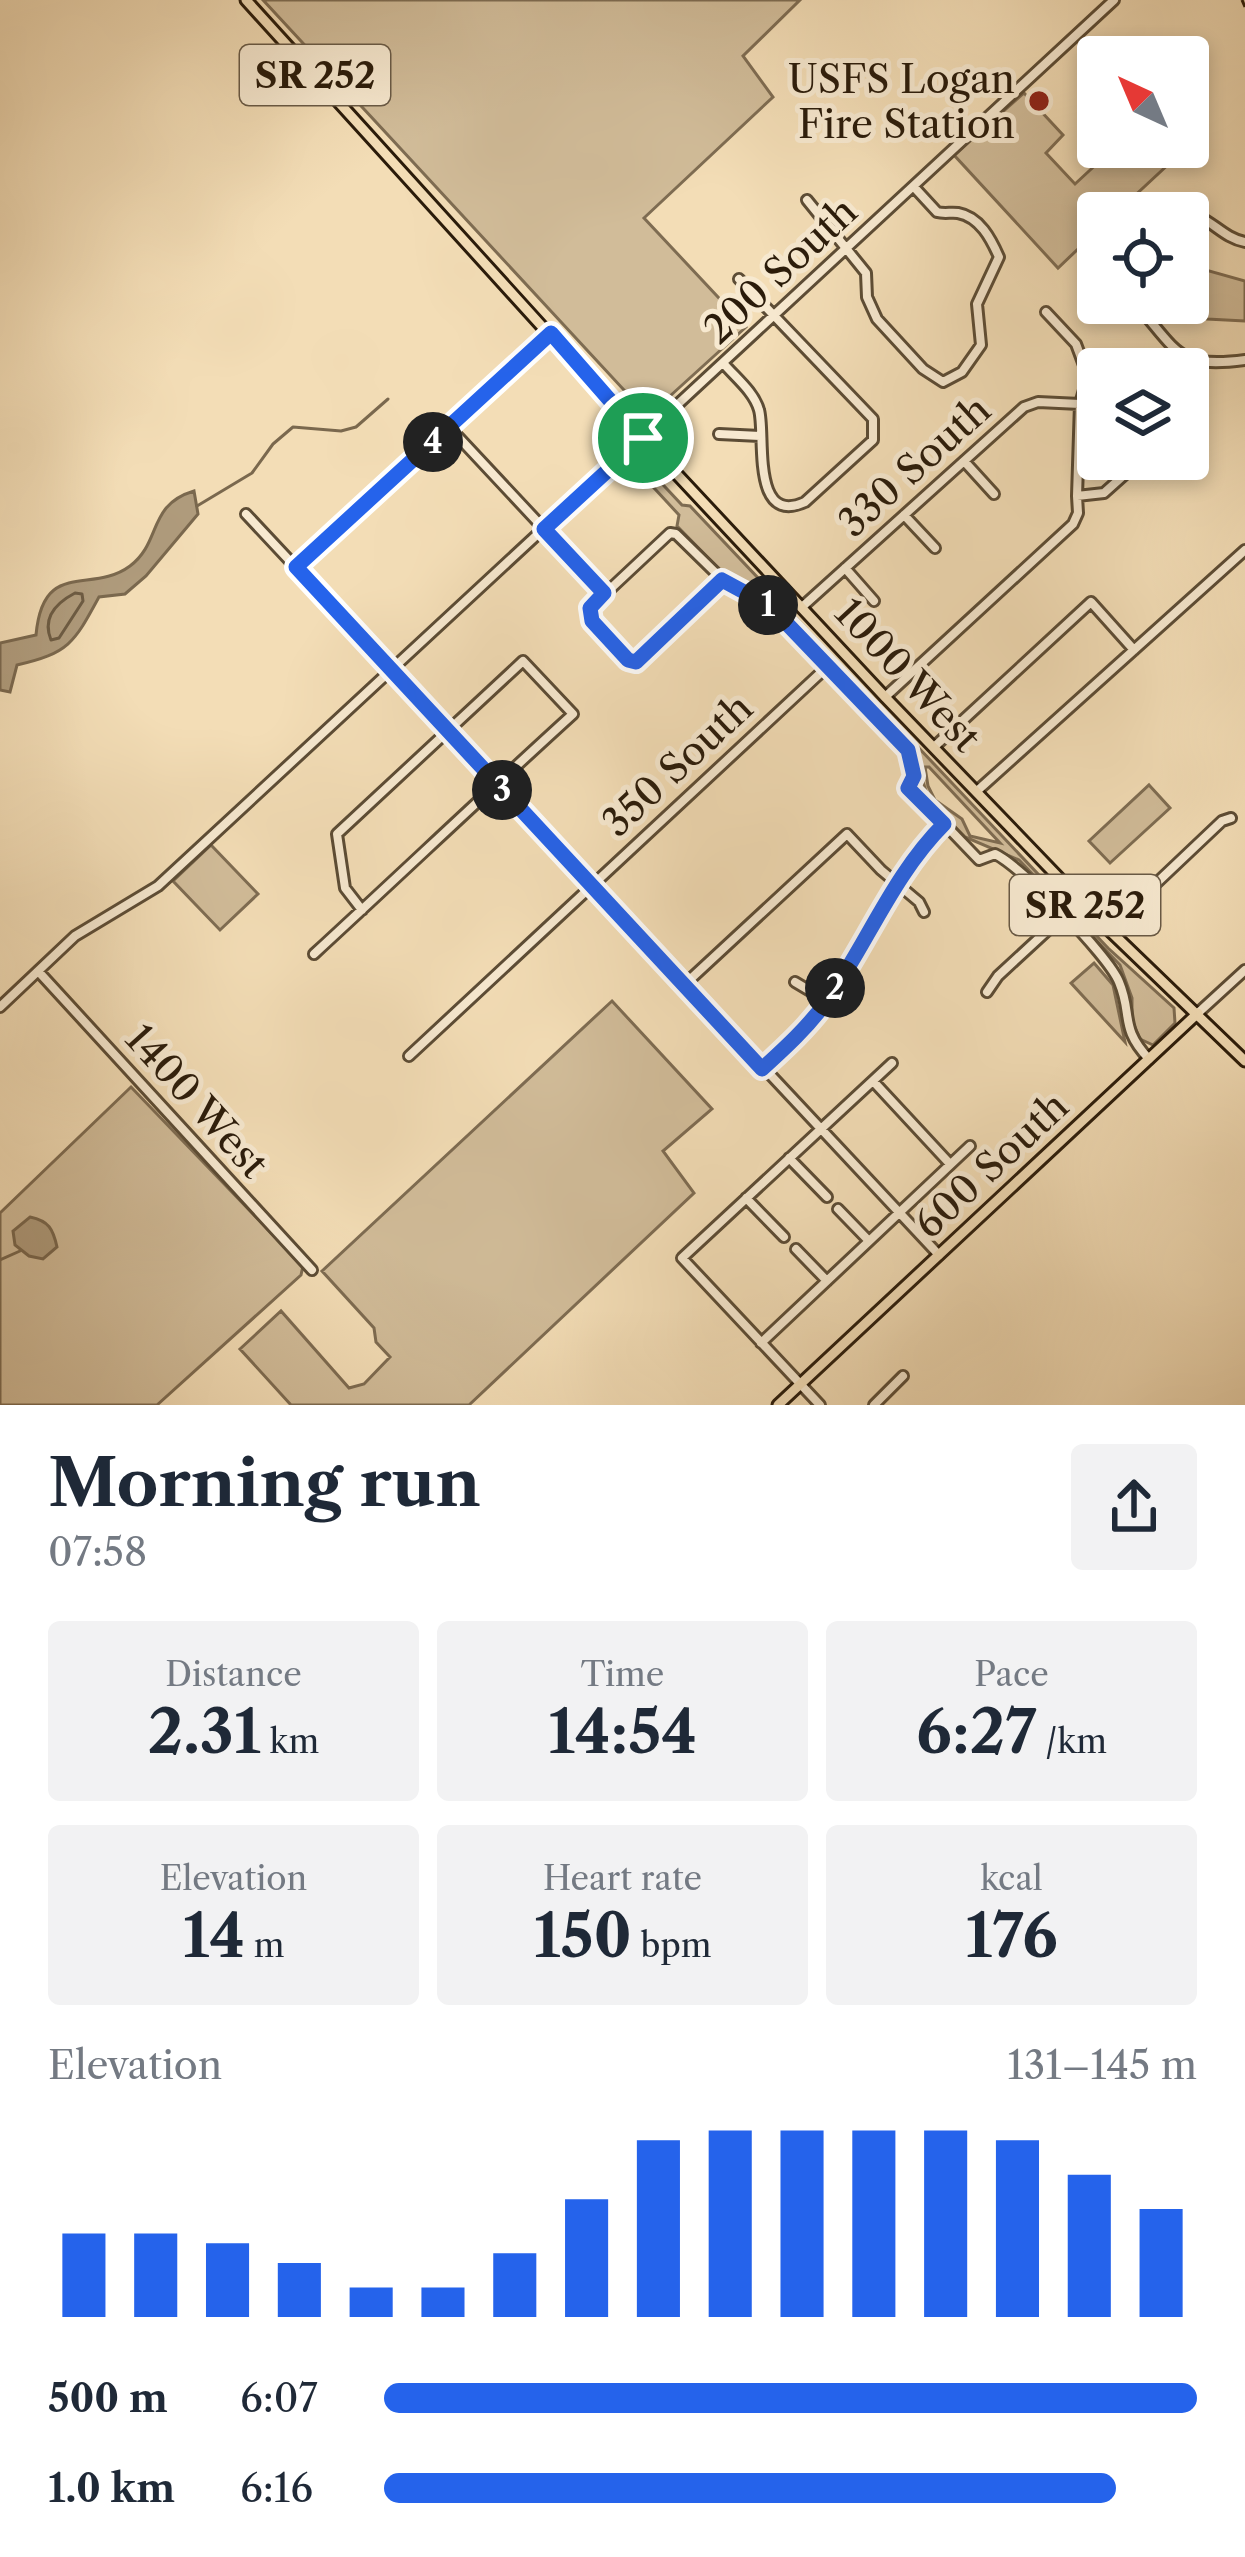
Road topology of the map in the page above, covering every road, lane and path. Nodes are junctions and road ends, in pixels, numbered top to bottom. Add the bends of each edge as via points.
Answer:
1 (246, 0) edge
2 (1114, 0) edge
3 (914, 187) junction
4 (807, 200) dead end
5 (1209, 222) edge
6 (1245, 242) edge
7 (845, 251) junction
8 (739, 279) dead end
9 (1046, 312) dead end
10 (776, 315) junction
11 (1154, 324) edge
12 (551, 333) junction
13 (1078, 348) edge
14 (1245, 360) edge
15 (724, 364) junction
16 (1077, 404) edge
17 (449, 427) junction
18 (719, 434) dead end
19 (760, 436) junction
20 (643, 438) junction
21 (964, 461) junction
22 (1078, 480) edge
23 (1119, 480) edge
24 (994, 494) dead end
25 (1077, 496) junction
26 (246, 514) dead end
27 (904, 514) junction
28 (544, 529) junction
29 (935, 548) dead end
30 (1245, 550) edge
31 (296, 567) junction
32 (844, 568) junction
33 (722, 580) junction
34 (604, 593) junction
35 (874, 601) dead end
36 (802, 607) junction
37 (1134, 650) junction
38 (828, 666) junction
39 (390, 670) junction
40 (885, 697) junction
41 (446, 730) junction
42 (934, 747) junction
43 (496, 784) junction
44 (977, 791) junction
45 (1231, 818) dead end
46 (944, 824) junction
47 (898, 884) junction
48 (591, 886) junction
49 (362, 910) junction
50 (924, 912) dead end
51 (1063, 916) junction
52 (1108, 929) junction
53 (314, 954) dead end
54 (1245, 970) edge
55 (38, 971) junction
56 (795, 982) dead end
57 (684, 985) junction
58 (986, 992) dead end
59 (826, 1001) junction
60 (0, 1007) edge
61 (1198, 1013) junction
62 (409, 1056) dead end
63 (1149, 1058) junction
64 (1245, 1061) edge
65 (892, 1063) dead end
66 (762, 1069) junction
67 (873, 1081) junction
68 (820, 1130) junction
69 (970, 1146) dead end
70 (789, 1159) junction
71 (950, 1164) junction
72 (827, 1197) dead end
73 (746, 1198) junction
74 (838, 1209) dead end
75 (898, 1214) junction
76 (784, 1237) dead end
77 (869, 1240) junction
78 (796, 1249) dead end
79 (939, 1255) junction
80 (312, 1270) dead end
81 (826, 1281) junction
82 (761, 1343) junction
83 (903, 1376) dead end
84 (800, 1384) junction
85 (778, 1405) edge
86 (820, 1405) edge
87 (874, 1405) edge

1 - 12 main road, 1000 West / SR 252
2 - 3 street, 200 South
3 - 7 street, 200 South
3 - 7 street via 938,212 977,223 999,257 977,304 981,345 962,372 943,382 922,369 877,319 866,273
4 - 7 street
5 - 6 street
7 - 10 street, 200 South
8 - 10 street
9 - 13 street
10 - 15 street, 200 South
10 - 19 street via 876,430 795,507 767,487
11 - 14 street via 1193,362
12 - 17 street
12 - 20 main road, 1000 West / SR 252
15 - 19 street via 758,405
15 - 20 street, 200 South
16 - 21 street, 330 South via 1031,404
17 - 28 street
17 - 31 street
18 - 19 street
20 - 28 street, 200 South
20 - 36 main road, 1000 West / SR 252
21 - 24 street
21 - 27 street, 330 South
22 - 25 street
23 - 25 street via 1104,493
25 - 40 street via 1073,524
26 - 31 street
27 - 29 street
27 - 32 street, 330 South
28 - 34 street
28 - 39 street, 200 South
30 - 37 street
31 - 39 street
32 - 35 street
32 - 36 street, 330 South
33 - 34 street via 670,533
33 - 34 street via 636,662 588,614
33 - 38 street via 770,606
36 - 40 main road, 1000 West / SR 252
37 - 42 street via 1090,602
37 - 44 street
38 - 46 street via 908,750 908,788
38 - 48 street, 350 South
39 - 41 street
39 - 55 street, 200 South via 158,886 75,937
40 - 42 main road, 1000 West / SR 252
41 - 43 street
41 - 43 street via 523,661 573,714
41 - 49 street via 337,835 345,888
42 - 44 main road, 1000 West / SR 252
43 - 48 street
43 - 49 street
44 - 52 main road, 1000 West / SR 252
45 - 52 street
46 - 47 street
46 - 51 street via 979,860 994,854 1017,868
47 - 50 street
47 - 57 street via 847,834
47 - 59 street
48 - 57 street
48 - 62 street, 350 South
49 - 53 street
51 - 58 street
51 - 63 street via 1117,976 1130,1035
52 - 61 main road, 1000 West / SR 252
54 - 61 street, 600 South
55 - 60 street, 200 South
55 - 80 street, 1400 West
56 - 59 street
57 - 66 street
59 - 66 street
61 - 63 main road, 600 South
61 - 64 main road, 1000 West / SR 252
63 - 79 main road, 600 South
65 - 67 street
66 - 68 street
67 - 68 street
67 - 71 street
68 - 70 street
68 - 75 street
69 - 71 street
70 - 72 street
70 - 73 street
71 - 75 street
73 - 76 street
73 - 82 street via 682,1258
74 - 77 street
75 - 77 street
75 - 79 street
77 - 81 street
78 - 81 street
79 - 84 main road, 600 South
81 - 82 street
82 - 84 street
83 - 87 street
84 - 85 main road, 600 South
84 - 86 street

